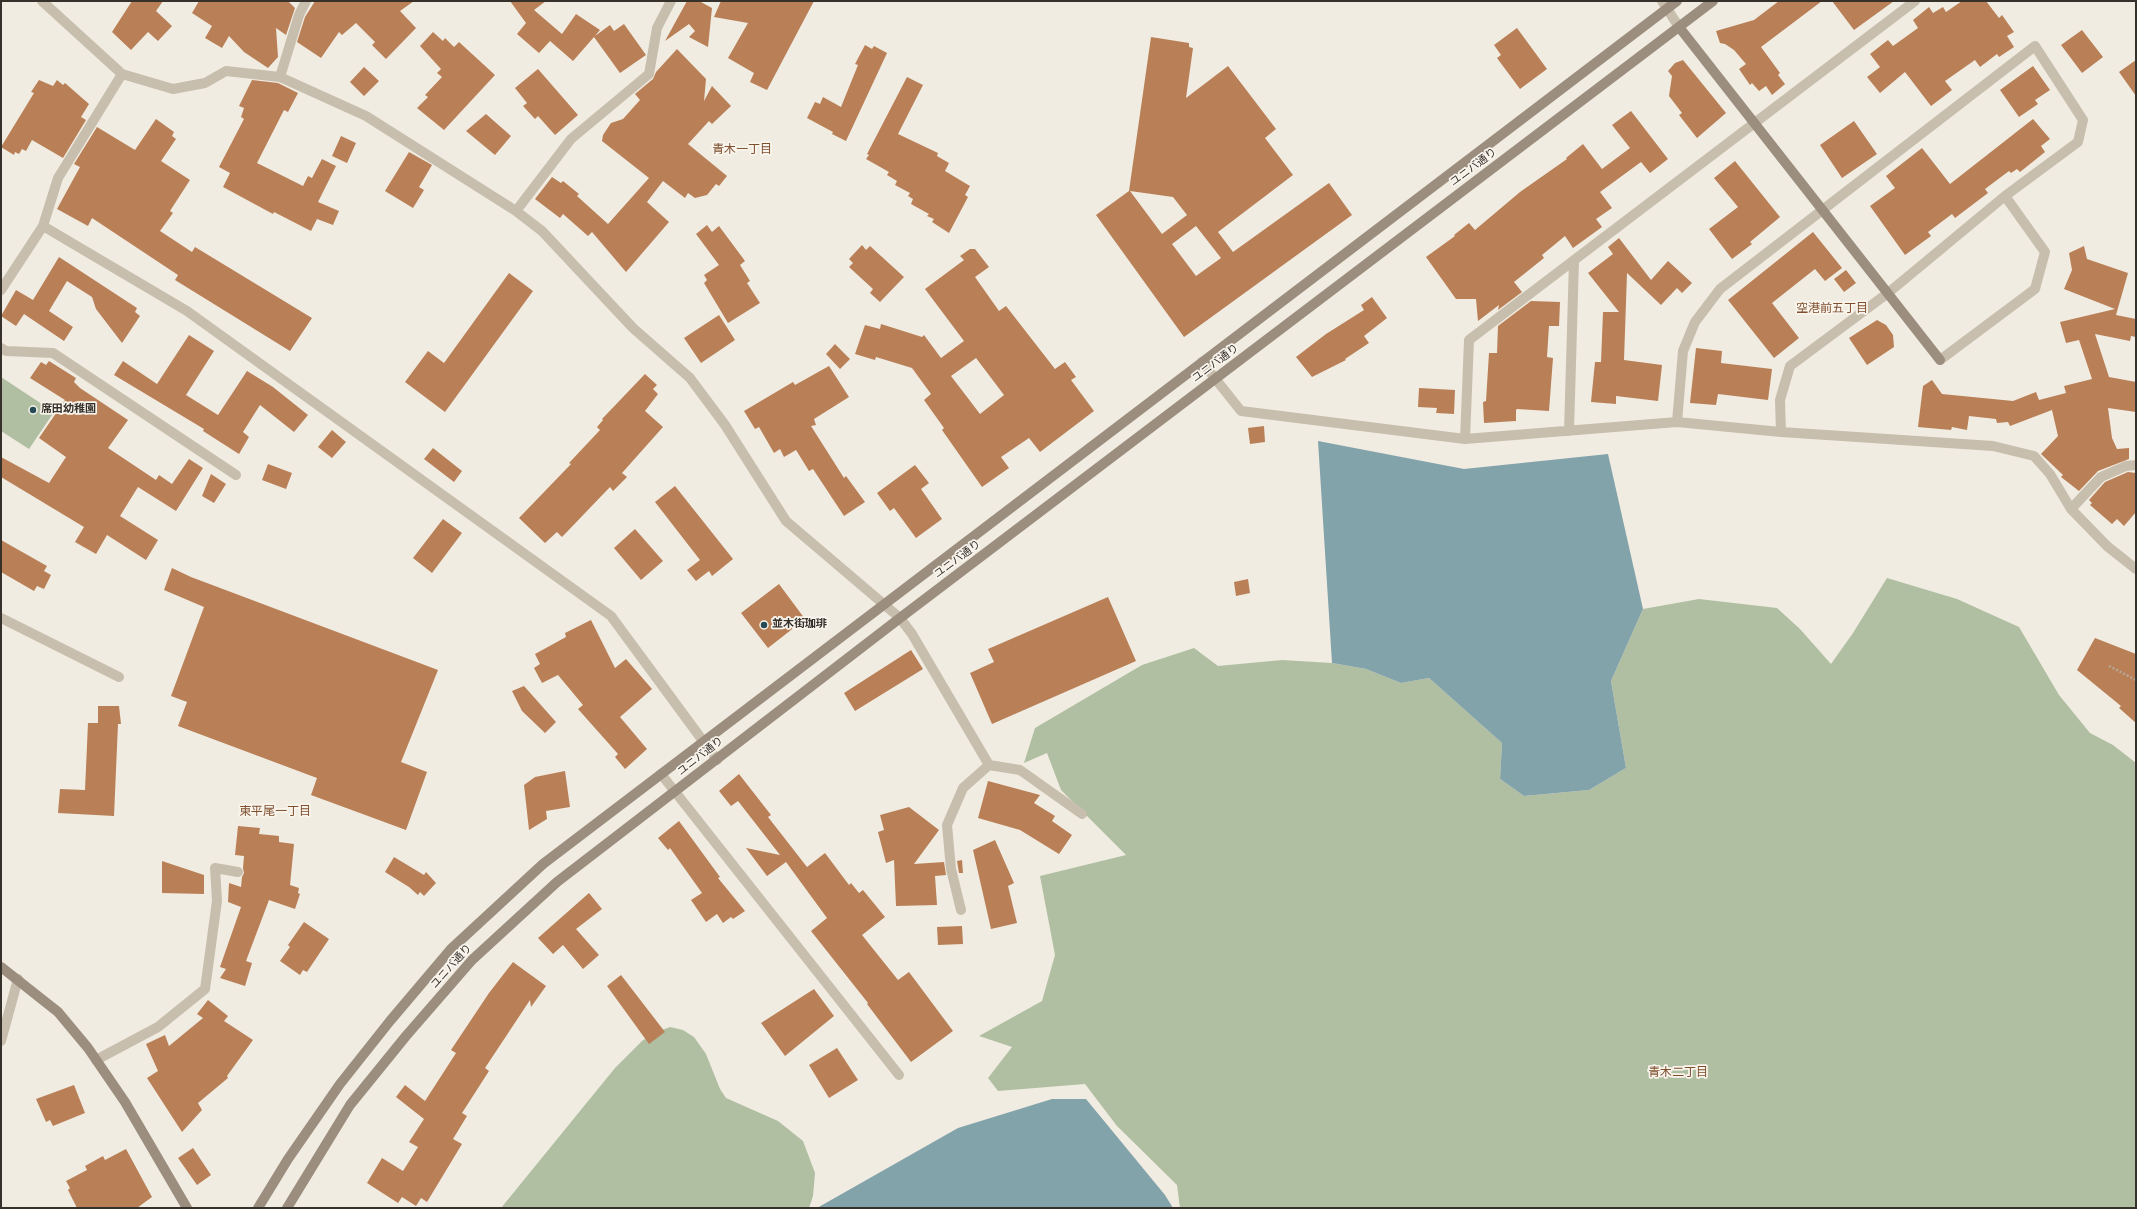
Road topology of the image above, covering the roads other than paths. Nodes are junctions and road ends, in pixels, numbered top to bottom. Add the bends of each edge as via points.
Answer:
1 (42, 1) edge
2 (306, 1) edge
3 (671, 1) edge
4 (1677, 1) edge
5 (1713, 1) edge
6 (1915, 1) edge
7 (1664, 5) edge
8 (1679, 27) junction
9 (122, 74) junction
10 (280, 77) junction
11 (1756, 124) junction
12 (2005, 196) junction
13 (1823, 210) junction
14 (516, 211) junction
15 (43, 226) junction
16 (1574, 261) junction
17 (1, 290) edge
18 (1888, 294) junction
19 (1, 348) edge
20 (1202, 362) junction
21 (1215, 380) junction
22 (1677, 422) junction
23 (1569, 431) junction
24 (1781, 432) junction
25 (1465, 439) junction
26 (2136, 465) edge
27 (236, 475) dead end
28 (2071, 509) junction
29 (2136, 569) edge
30 (882, 604) junction
31 (1, 618) edge
32 (900, 618) junction
33 (119, 677) dead end
34 (703, 742) junction
35 (717, 760) junction
36 (989, 765) junction
37 (661, 774) junction
38 (676, 791) junction
39 (1082, 814) dead end
40 (238, 872) dead end
41 (962, 910) dead end
42 (1, 967) edge
43 (18, 979) junction
44 (1, 1041) edge
45 (96, 1060) junction
46 (899, 1075) dead end
47 (187, 1208) edge
48 (258, 1208) edge
49 (287, 1208) edge

1 - 9 street
2 - 10 street via 299,15
3 - 14 street via 657,28 649,74 571,139
4 - 7 street, ユニバ通り
5 - 8 street, ユニバ通り
6 - 11 street
7 - 8 street
7 - 20 street, ユニバ通り
8 - 11 street
8 - 21 street, ユニバ通り
9 - 10 street via 173,89 205,83 226,71
9 - 15 street via 58,178
10 - 14 street via 366,116
11 - 13 street
11 - 16 street
12 - 13 street via 2078,142 2083,120 2035,46
12 - 18 street
12 - 18 street via 2045,252 2035,289 1940,360
13 - 18 street
13 - 22 street via 1720,289 1695,322 1683,351
14 - 30 street via 542,231 633,328 690,378 725,425 786,521
15 - 17 street
15 - 34 street via 187,311 611,616
16 - 23 street
16 - 25 street via 1469,340
18 - 24 street via 1790,366 1780,400
19 - 27 street via 6,351 53,353
20 - 21 street
20 - 30 street, ユニバ通り
21 - 25 street via 1241,411
21 - 32 street, ユニバ通り
22 - 23 street
22 - 24 street
23 - 25 street
24 - 28 street via 1994,446 2034,456 2050,474
26 - 28 street via 2126,466 2101,477
28 - 29 street via 2107,546
30 - 32 street
30 - 34 street, ユニバ通り
31 - 33 street
32 - 35 street, ユニバ通り
32 - 36 street
34 - 35 street
34 - 37 street, ユニバ通り
35 - 38 street, ユニバ通り
36 - 39 street via 1020,770
36 - 41 street via 964,788 947,826 951,869
37 - 38 street
37 - 48 street, ユニバ通り via 543,864 451,949 340,1084 288,1159
38 - 46 street
38 - 49 street, ユニバ通り via 557,882 472,960 350,1105
40 - 45 street via 216,868 217,901 205,989 158,1027
42 - 43 street
43 - 44 street
43 - 45 street via 58,1012
45 - 47 street via 125,1102

